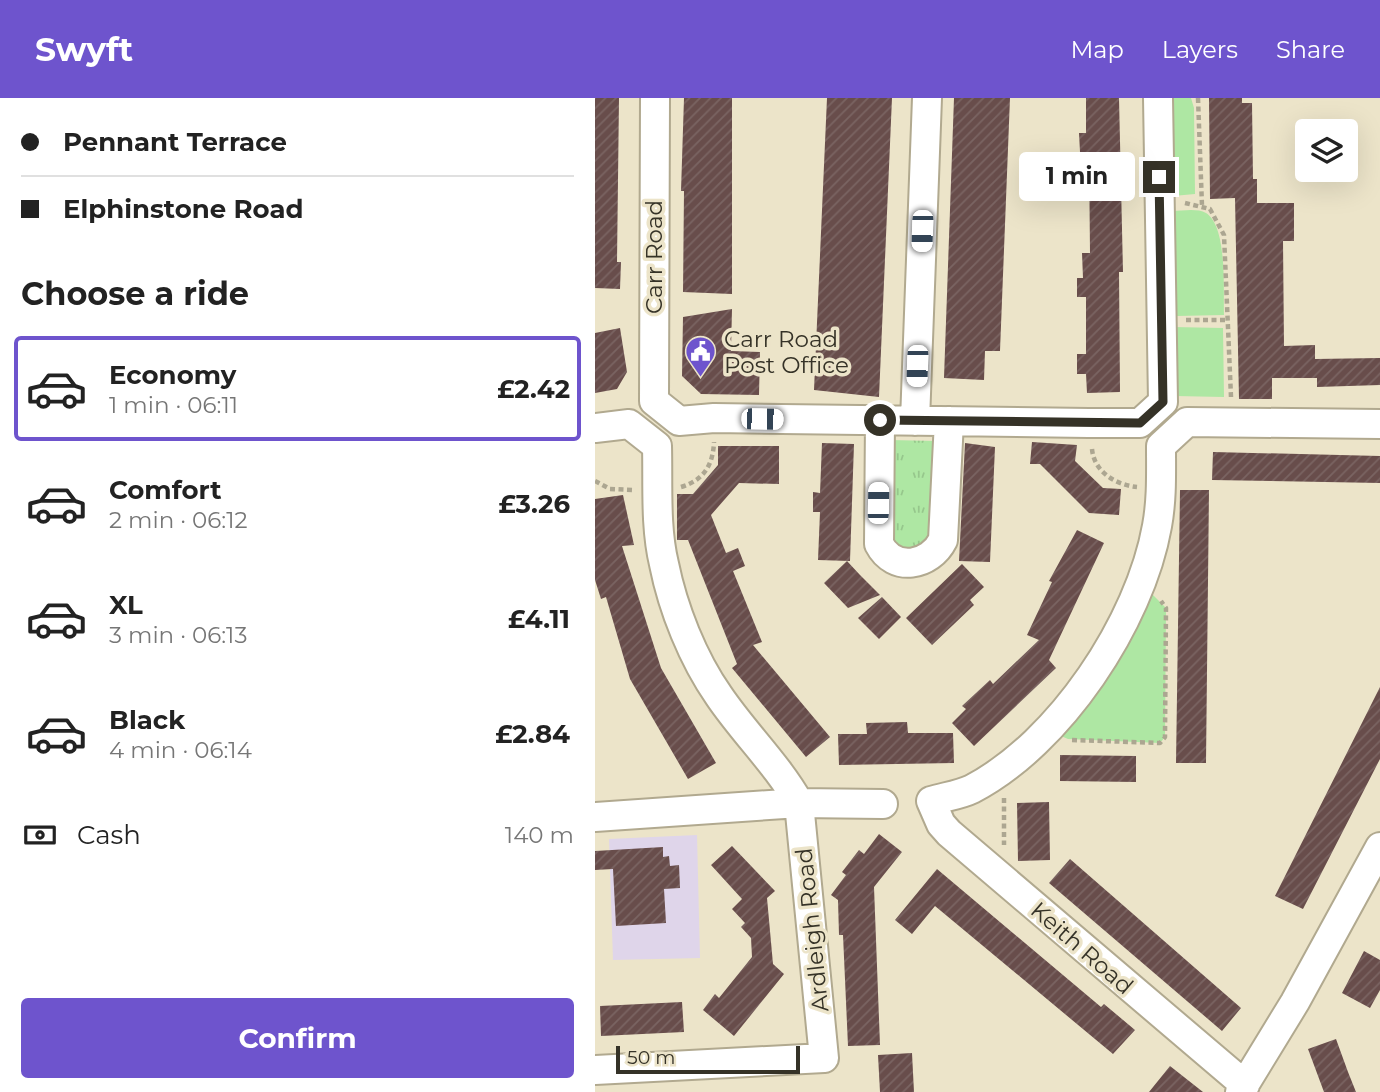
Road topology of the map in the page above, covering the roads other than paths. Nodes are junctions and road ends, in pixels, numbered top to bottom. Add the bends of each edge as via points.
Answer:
1 (655, 98) edge
2 (927, 98) edge
3 (1158, 98) edge
4 (880, 420) junction
5 (915, 421) junction
6 (949, 421) junction
7 (1380, 424) edge
8 (595, 428) edge
9 (799, 803) junction
10 (883, 804) dead end
11 (595, 817) edge
12 (1380, 846) edge
13 (595, 1070) edge
14 (1243, 1088) edge

1 - 4 street, Carr Road via 654,401 679,421
2 - 5 street
3 - 6 street via 1163,402 1140,423
4 - 5 street
4 - 6 street via 879,544 893,559 917,563 937,552 943,540
5 - 6 street
7 - 14 street, Keith Road via 1187,422 1161,446 1157,526 1140,582 1103,657 1026,753 969,790 931,801 941,824
8 - 9 street via 629,424 657,446 663,563 695,655 717,694
9 - 10 street
9 - 11 street
9 - 13 street, Ardleigh Road via 824,1058
12 - 14 street

